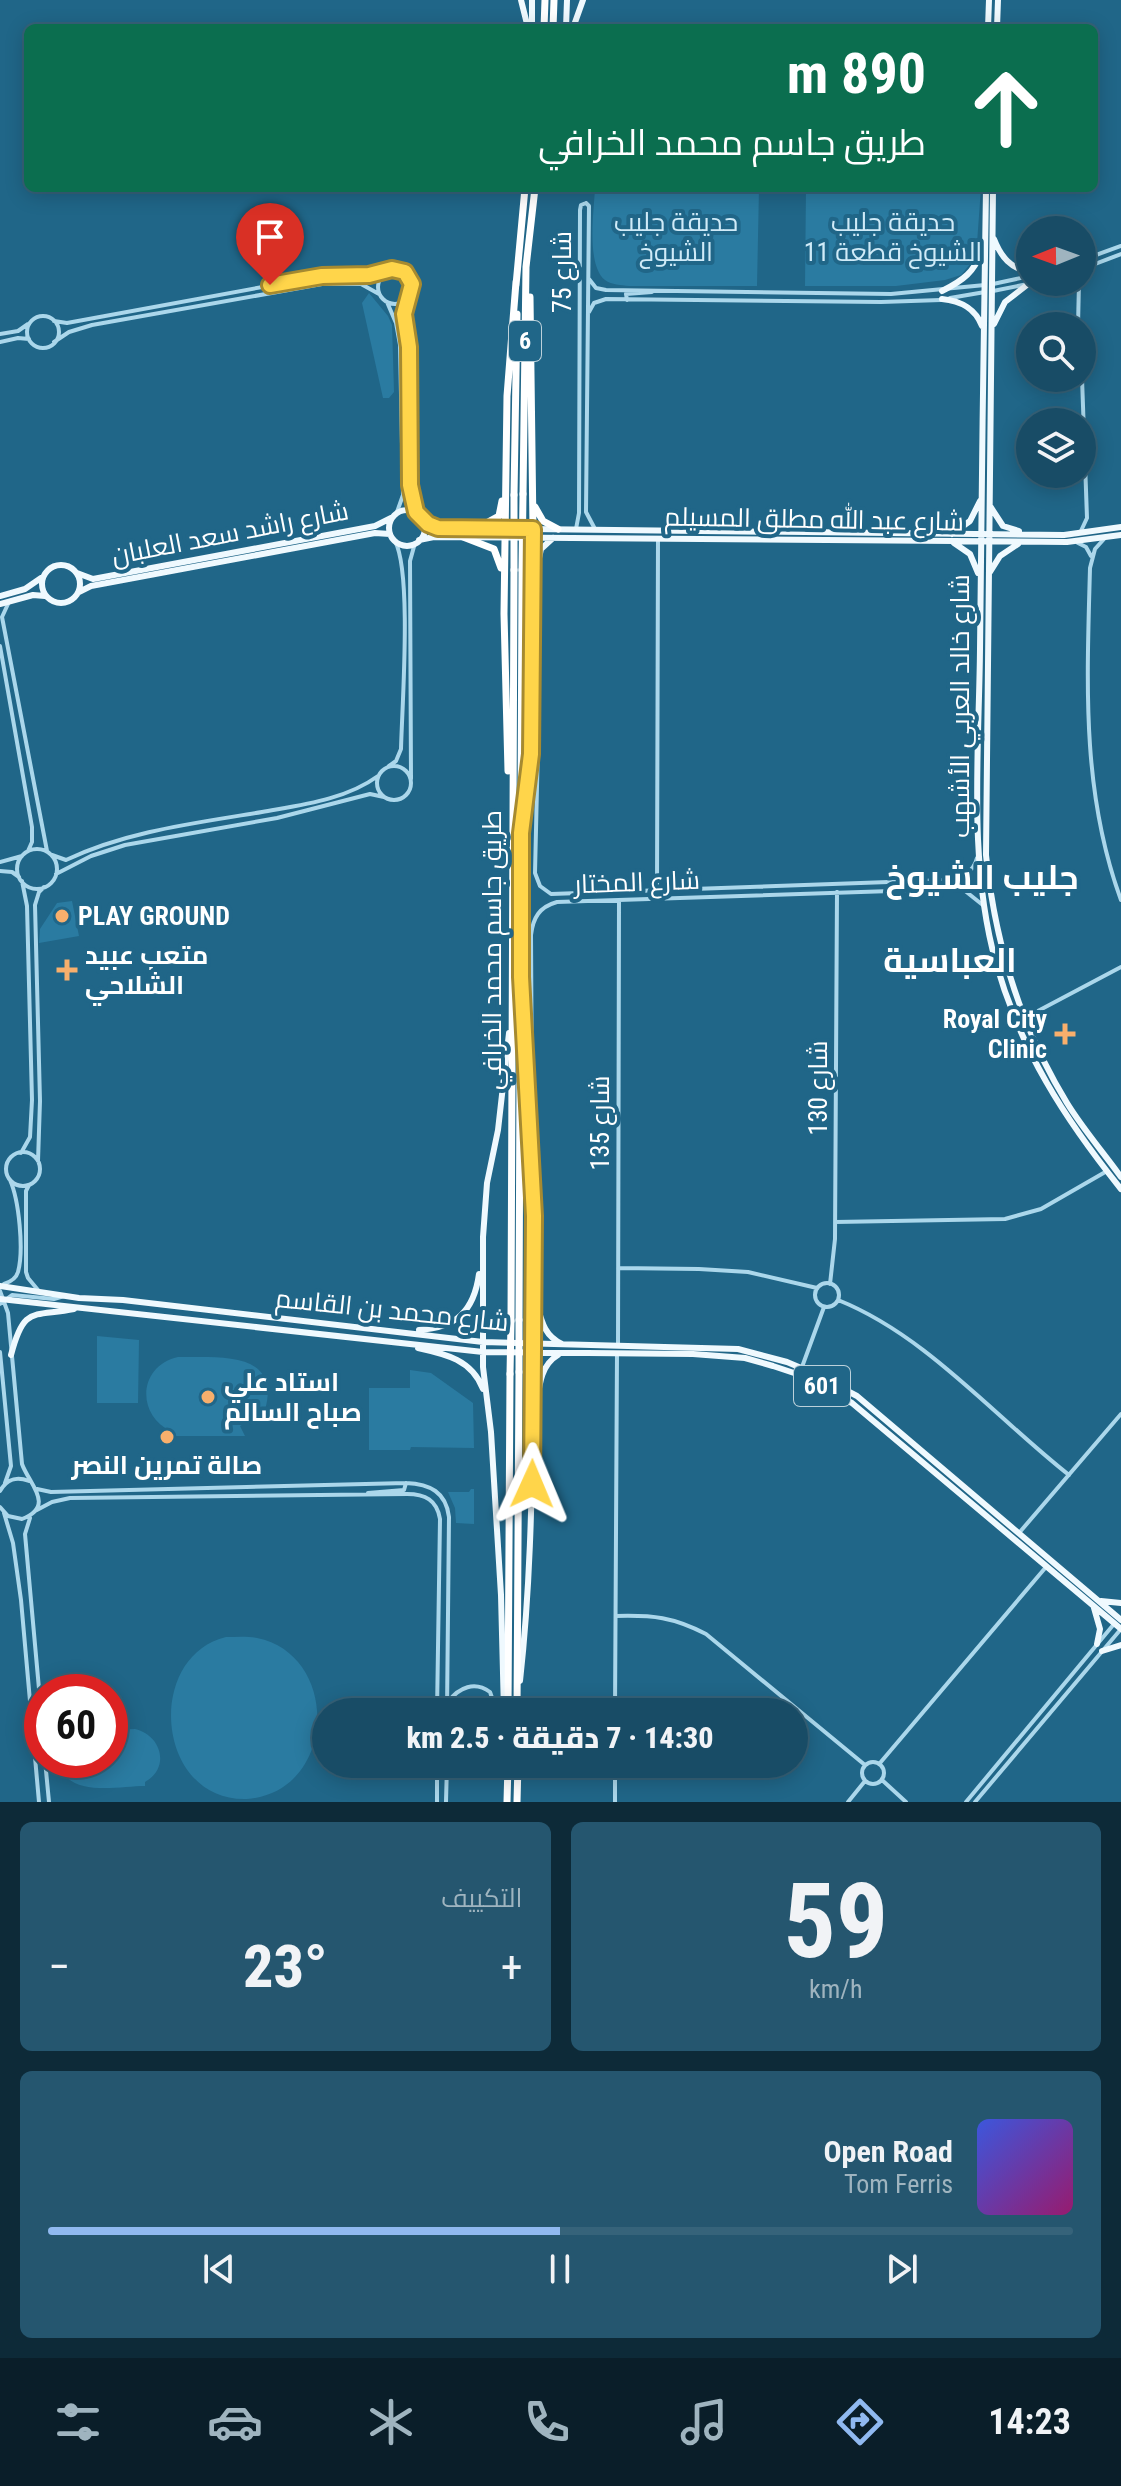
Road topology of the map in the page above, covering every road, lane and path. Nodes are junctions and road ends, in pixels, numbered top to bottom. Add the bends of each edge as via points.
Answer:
1 (521, 0) edge
2 (532, 0) edge
3 (545, 0) edge
4 (554, 0) edge
5 (567, 0) edge
6 (583, 0) edge
7 (989, 0) edge
8 (998, 0) edge
9 (529, 24) edge
10 (530, 24) edge
11 (544, 24) edge
12 (553, 24) edge
13 (566, 24) edge
14 (574, 24) edge
15 (988, 24) edge
16 (997, 24) edge
17 (524, 192) edge
18 (536, 192) edge
19 (986, 192) edge
20 (993, 192) edge
21 (988, 236) junction
22 (1121, 246) edge
23 (1121, 254) edge
24 (1096, 255) edge
25 (1096, 264) edge
26 (526, 267) junction
27 (1016, 268) edge
28 (387, 271) junction
29 (581, 273) junction
30 (589, 276) junction
31 (1016, 279) edge
32 (296, 281) junction
33 (516, 282) junction
34 (1016, 286) edge
35 (988, 288) junction
36 (297, 289) junction
37 (655, 291) junction
38 (942, 291) junction
39 (379, 294) junction
40 (1016, 294) edge
41 (407, 299) junction
42 (942, 299) junction
43 (627, 300) junction
44 (175, 302) junction
45 (387, 302) junction
46 (176, 310) junction
47 (589, 312) junction
48 (54, 321) junction
49 (30, 322) junction
50 (988, 331) junction
51 (0, 334) edge
52 (29, 339) junction
53 (0, 342) edge
54 (54, 342) junction
55 (1082, 392) edge
56 (507, 423) junction
57 (401, 452) junction
58 (409, 453) junction
59 (579, 458) junction
60 (587, 458) junction
61 (409, 460) junction
62 (401, 461) junction
63 (519, 494) junction
64 (533, 497) junction
65 (982, 498) junction
66 (990, 505) junction
67 (416, 512) junction
68 (394, 515) junction
69 (1087, 518) junction
70 (423, 520) junction
71 (1121, 527) edge
72 (477, 528) junction
73 (558, 529) junction
74 (576, 529) junction
75 (595, 529) junction
76 (1102, 530) junction
77 (506, 533) junction
78 (533, 533) junction
79 (616, 533) junction
80 (1080, 533) junction
81 (1034, 534) junction
82 (750, 535) junction
83 (1121, 535) edge
84 (392, 537) junction
85 (463, 537) junction
86 (658, 537) junction
87 (553, 538) junction
88 (951, 538) junction
89 (981, 538) junction
90 (989, 538) junction
91 (1106, 538) junction
92 (1076, 541) junction
93 (417, 542) junction
94 (1022, 542) junction
95 (263, 551) junction
96 (1091, 557) junction
97 (204, 563) junction
98 (518, 570) junction
99 (77, 573) junction
100 (43, 575) junction
101 (989, 575) junction
102 (980, 580) junction
103 (79, 592) junction
104 (0, 596) edge
105 (45, 596) junction
106 (10, 602) junction
107 (0, 604) edge
108 (534, 604) junction
109 (504, 614) junction
110 (1, 616) edge
111 (0, 646) edge
112 (984, 671) junction
113 (532, 704) junction
114 (389, 766) junction
115 (378, 776) junction
116 (411, 779) junction
117 (979, 781) junction
118 (987, 782) junction
119 (983, 791) junction
120 (384, 797) junction
121 (32, 827) junction
122 (42, 827) junction
123 (521, 833) junction
124 (513, 843) junction
125 (979, 851) junction
126 (26, 853) junction
127 (49, 853) junction
128 (0, 862) edge
129 (0, 871) edge
130 (56, 874) junction
131 (21, 879) junction
132 (947, 880) junction
133 (44, 887) junction
134 (737, 889) junction
135 (947, 889) junction
136 (725, 890) junction
137 (657, 892) junction
138 (837, 892) junction
139 (551, 894) junction
140 (737, 896) junction
141 (725, 897) junction
142 (1121, 900) edge
143 (619, 901) junction
144 (551, 904) junction
145 (985, 906) junction
146 (1121, 967) edge
147 (521, 977) junction
148 (1020, 1007) junction
149 (512, 1009) junction
150 (1036, 1012) junction
151 (1029, 1029) junction
152 (1067, 1102) junction
153 (1061, 1108) junction
154 (1073, 1112) junction
155 (1067, 1118) junction
156 (21, 1153) junction
157 (38, 1161) junction
158 (531, 1161) junction
159 (1107, 1171) junction
160 (1121, 1177) edge
161 (10, 1180) junction
162 (29, 1185) junction
163 (1121, 1189) edge
164 (835, 1222) junction
165 (483, 1250) junction
166 (618, 1268) junction
167 (18, 1272) junction
168 (26, 1272) junction
169 (830, 1284) junction
170 (0, 1287) edge
171 (817, 1288) junction
172 (40, 1292) junction
173 (66, 1295) junction
174 (535, 1298) junction
175 (838, 1300) junction
176 (2, 1301) edge
177 (824, 1307) junction
178 (79, 1308) junction
179 (515, 1320) junction
180 (407, 1332) junction
181 (396, 1342) junction
182 (483, 1342) junction
183 (534, 1344) junction
184 (565, 1346) junction
185 (617, 1349) junction
186 (0, 1352) edge
187 (483, 1352) junction
188 (534, 1354) junction
189 (561, 1354) junction
190 (11, 1355) junction
191 (802, 1367) junction
192 (515, 1373) junction
193 (487, 1399) junction
194 (1121, 1414) edge
195 (533, 1437) junction
196 (1069, 1475) junction
197 (31, 1482) junction
198 (5, 1483) junction
199 (406, 1483) junction
200 (250, 1486) junction
201 (37, 1489) junction
202 (0, 1491) edge
203 (365, 1494) junction
204 (251, 1496) junction
205 (2, 1510) edge
206 (34, 1513) junction
207 (1019, 1533) junction
208 (1047, 1565) junction
209 (1092, 1600) junction
210 (1121, 1603) edge
211 (616, 1616) junction
212 (1120, 1623) edge
213 (439, 1643) junction
214 (1121, 1645) edge
215 (1100, 1647) junction
216 (447, 1648) junction
217 (438, 1653) junction
218 (38, 1674) edge
219 (437, 1698) edge
220 (447, 1698) edge
221 (452, 1698) edge
222 (492, 1698) edge
223 (505, 1698) edge
224 (506, 1698) edge
225 (517, 1698) edge
226 (518, 1698) edge
227 (615, 1698) edge
228 (1019, 1738) junction
229 (1025, 1744) junction
230 (1013, 1745) junction
231 (1020, 1750) junction
232 (880, 1763) junction
233 (865, 1765) junction
234 (47, 1778) edge
235 (437, 1778) edge
236 (447, 1778) edge
237 (507, 1778) edge
238 (518, 1778) edge
239 (615, 1778) edge
240 (882, 1780) junction
241 (865, 1781) junction
242 (39, 1802) edge
243 (49, 1802) edge
244 (437, 1802) edge
245 (446, 1802) edge
246 (506, 1802) edge
247 (517, 1802) edge
248 (615, 1802) edge
249 (848, 1802) edge
250 (906, 1802) edge
251 (966, 1802) edge
252 (975, 1802) edge

1 - 9 main road
2 - 10 main road
3 - 11 highway
4 - 12 highway
5 - 13 main road
6 - 14 main road
7 - 15 main road
8 - 16 main road
17 - 33 highway, طريق جاسم محمد الخرافي / 6
18 - 26 highway, طريق جاسم محمد الخرافي / 6
19 - 21 main road, شارع خالد العربي الأشهب
20 - 21 main road, شارع خالد العربي الأشهب
21 - 27 main road
21 - 35 main road, شارع خالد العربي الأشهب
21 - 38 main road via 969,274
22 - 24 street
23 - 25 street
26 - 63 highway, طريق جاسم محمد الخرافي / 6
26 - 64 highway
28 - 32 street
28 - 39 street via 378,283
28 - 41 street via 398,269 410,277
29 - 30 street via 585,270
29 - 30 street, شارع 75 via 583,203 589,206
29 - 59 street, شارع 75
30 - 37 street via 600,290
30 - 47 street, شارع 75
31 - 35 street
32 - 36 street
32 - 44 street
33 - 56 highway
33 - 63 highway, طريق جاسم محمد الخرافي / 6
34 - 35 street
35 - 38 street
35 - 42 street
35 - 50 main road, شارع خالد العربي الأشهب
36 - 39 street via 361,284
36 - 46 street
37 - 38 street
37 - 43 street via 626,294
39 - 45 street
40 - 50 main road
41 - 45 street
41 - 58 street
42 - 43 street
42 - 50 main road via 966,306
43 - 47 street via 602,300
44 - 46 street
44 - 48 street
45 - 57 street via 400,345
46 - 54 street via 92,325
47 - 60 street, شارع 75
48 - 49 street via 44,316
48 - 54 street
49 - 51 street
49 - 52 street
50 - 65 main road, شارع خالد العربي الأشهب
50 - 66 main road, شارع خالد العربي الأشهب
52 - 53 street
52 - 54 street via 38,347
55 - 69 street
56 - 72 highway via 499,516
56 - 77 highway
57 - 58 street
57 - 62 street
58 - 61 street
59 - 60 street
59 - 74 street, شارع 75
60 - 75 street, شارع 75 via 586,512
61 - 62 street
61 - 67 street
62 - 68 street via 403,495
63 - 98 highway, طريق جاسم محمد الخرافي / 6, bridge
64 - 73 highway via 539,518
64 - 78 highway
65 - 88 main road via 970,521
65 - 89 main road, شارع خالد العربي الأشهب
66 - 81 main road via 1003,526
66 - 90 main road, شارع خالد العربي الأشهب
67 - 68 main road
67 - 70 main road
68 - 84 main road
68 - 95 main road, شارع راشد سعد العلبان via 375,526
69 - 76 street
69 - 80 street
70 - 72 main road via 438,528
70 - 93 main road
71 - 76 main road, شارع عبد الله مطلق المسيلم
72 - 77 main road
73 - 74 main road, شارع عبد الله مطلق المسيلم
73 - 78 main road, شارع عبد الله مطلق المسيلم
74 - 75 main road, شارع عبد الله مطلق المسيلم
75 - 79 main road, شارع عبد الله مطلق المسيلم
76 - 80 main road, شارع عبد الله مطلق المسيلم
77 - 78 main road, شارع عبد الله مطلق المسيلم
77 - 85 main road
77 - 109 highway
78 - 87 main road, شارع عبد الله مطلق المسيلم
78 - 108 main road
79 - 82 main road, شارع عبد الله مطلق المسيلم
79 - 86 main road, شارع عبد الله مطلق المسيلم
79 - 87 main road, شارع عبد الله مطلق المسيلم
80 - 81 main road, شارع عبد الله مطلق المسيلم
81 - 90 main road, شارع عبد الله مطلق المسيلم
82 - 86 main road, شارع عبد الله مطلق المسيلم
82 - 88 main road, شارع عبد الله مطلق المسيلم
83 - 91 main road, شارع عبد الله مطلق المسيلم
84 - 93 main road via 404,545
84 - 95 main road, شارع راشد سعد العلبان via 375,533
84 - 114 street via 402,563 403,656 401,749
85 - 93 main road
85 - 109 highway via 494,549
86 - 137 street
87 - 108 main road via 538,555
88 - 89 main road, شارع عبد الله مطلق المسيلم
88 - 102 main road via 970,554
89 - 90 main road, شارع عبد الله مطلق المسيلم
89 - 102 main road, شارع خالد العربي الأشهب
90 - 94 main road, شارع عبد الله مطلق المسيلم
90 - 101 main road, شارع خالد العربي الأشهب
91 - 92 main road, شارع عبد الله مطلق المسيلم
91 - 96 street
92 - 94 main road, شارع عبد الله مطلق المسيلم
92 - 96 street
93 - 116 street via 410,561
94 - 101 main road via 1000,556
95 - 97 main road, شارع راشد سعد العلبان
96 - 142 street via 1090,763 1107,857
97 - 99 main road, شارع راشد سعد العلبان via 93,579
97 - 103 main road, شارع راشد سعد العلبان
98 - 123 highway, طريق جاسم محمد الخرافي / 6
98 - 124 highway, طريق جاسم محمد الخرافي / 6
99 - 100 main road via 61,564
99 - 103 main road
100 - 104 main road via 25,589
100 - 105 main road
101 - 112 main road, شارع خالد العربي الأشهب
102 - 112 main road, شارع خالد العربي الأشهب
103 - 105 main road via 61,603
105 - 106 main road
106 - 107 main road
106 - 110 street
108 - 113 main road
109 - 124 highway
110 - 122 street
111 - 121 street
112 - 117 main road, شارع خالد العربي الأشهب
112 - 118 main road, شارع خالد العربي الأشهب
113 - 123 main road
113 - 139 street, شارع المختار via 538,744 535,873
114 - 115 street
114 - 116 street via 403,768
115 - 120 street
115 - 127 street via 313,803 135,835 66,860
116 - 120 street via 403,797
117 - 118 main road
117 - 119 main road, شارع خالد العربي الأشهب
118 - 119 main road, شارع خالد العربي الأشهب
119 - 125 main road, شارع خالد العربي الأشهب
119 - 148 main road, شارع خالد العربي الأشهب via 989,884
120 - 130 street via 364,795 316,810 125,845
121 - 122 street
121 - 126 street
122 - 127 street
123 - 147 highway, طريق جاسم محمد الخرافي / 6
124 - 149 highway, طريق جاسم محمد الخرافي / 6
125 - 132 street via 970,872
125 - 145 main road, شارع خالد العربي الأشهب
126 - 127 street
126 - 128 street
126 - 131 street via 18,865
127 - 130 street
129 - 131 street
130 - 133 street
131 - 133 street via 32,888
131 - 156 street via 27,906 32,1100 30,1137
132 - 134 street, شارع المختار
132 - 135 street
133 - 157 street via 35,905
134 - 136 street, شارع المختار
134 - 140 street
135 - 138 street, شارع المختار
135 - 145 street, شارع المختار via 964,890
136 - 137 street, شارع المختار
136 - 141 street
137 - 139 street, شارع المختار
138 - 140 street, شارع المختار
138 - 164 street, شارع 130
139 - 144 street
140 - 141 street, شارع المختار
141 - 143 street, شارع المختار
143 - 144 street, شارع المختار
143 - 166 street, شارع 135
144 - 158 street, شارع المختار via 537,914 531,935
145 - 153 main road, شارع خالد العربي الأشهب via 996,962 1023,1039
146 - 150 street
147 - 158 main road
147 - 179 highway, طريق جاسم محمد الخرافي / 6
148 - 150 street
148 - 151 main road, شارع خالد العربي الأشهب
149 - 165 main road via 487,1183
149 - 179 highway, طريق جاسم محمد الخرافي / 6
150 - 151 street
151 - 152 main road, شارع خالد العربي الأشهب
152 - 153 main road
152 - 154 main road, شارع خالد العربي الأشهب
153 - 155 main road, شارع خالد العربي الأشهب
154 - 155 main road
154 - 160 main road, شارع خالد العربي الأشهب
155 - 159 main road, شارع خالد العربي الأشهب
156 - 157 street
156 - 161 street via 7,1163
157 - 162 street via 39,1175
158 - 174 main road
159 - 163 main road, شارع خالد العربي الأشهب
159 - 164 street via 1041,1209 1005,1219
161 - 162 street
161 - 167 street via 19,1215
162 - 168 street
164 - 169 street, شارع 130
165 - 180 main road via 478,1286 466,1310 443,1327
165 - 182 main road
166 - 171 street via 748,1272
166 - 185 street, شارع 135
167 - 168 street
167 - 170 street
168 - 172 street
169 - 171 street
169 - 175 street via 838,1290
170 - 172 main road, شارع محمد بن القاسم / 601
170 - 176 street
171 - 177 street via 815,1297
172 - 173 main road, شارع محمد بن القاسم / 601
173 - 176 street via 12,1295
173 - 180 main road, شارع محمد بن القاسم / 601
174 - 183 main road
174 - 184 main road via 544,1329
175 - 177 street
175 - 196 street via 913,1343
176 - 178 main road, شارع محمد بن القاسم / 601
176 - 190 street
177 - 191 street
178 - 181 main road, شارع محمد بن القاسم / 601
178 - 190 main road via 31,1317 18,1332
179 - 192 highway, طريق جاسم محمد الخرافي / 6, bridge
180 - 182 main road, شارع محمد بن القاسم / 601
181 - 187 main road, شارع محمد بن القاسم / 601
181 - 193 main road via 459,1360 478,1377
182 - 183 main road, شارع محمد بن القاسم / 601
182 - 187 main road
183 - 184 main road, شارع محمد بن القاسم / 601
183 - 188 main road
184 - 185 main road, شارع محمد بن القاسم / 601
185 - 189 main road, شارع محمد بن القاسم / 601
185 - 191 main road, شارع محمد بن القاسم / 601 via 738,1349
185 - 208 main road, شارع محمد بن القاسم / 601 via 745,1358 826,1387
185 - 211 street, شارع 135
186 - 198 street via 11,1466
187 - 188 main road, شارع محمد بن القاسم / 601
187 - 193 main road
188 - 189 main road, شارع محمد بن القاسم / 601
188 - 195 main road
189 - 195 main road via 541,1376
190 - 197 street via 21,1459
191 - 207 main road, شارع محمد بن القاسم / 601 via 857,1396
192 - 224 highway, طريق جاسم محمد الخرافي / 6
192 - 225 highway, طريق جاسم محمد الخرافي / 6
193 - 223 main road
194 - 196 street
195 - 226 main road
196 - 207 street
197 - 198 street via 20,1478
197 - 201 street
198 - 202 street
199 - 200 street
199 - 203 street via 404,1490
199 - 216 street via 432,1487 447,1505
200 - 201 street
200 - 204 street
201 - 206 street
203 - 204 street
203 - 213 street via 417,1494 438,1510
204 - 206 street via 64,1499
205 - 206 street via 17,1519
205 - 242 street via 21,1600
206 - 218 street via 25,1534
207 - 209 main road, شارع محمد بن القاسم / 601
208 - 209 main road, شارع محمد بن القاسم / 601
208 - 232 street
209 - 210 main road
209 - 212 main road, شارع محمد بن القاسم / 601
209 - 215 main road
211 - 227 street, شارع 135
211 - 233 street via 662,1616 706,1634
212 - 215 street
213 - 216 street
213 - 217 street
214 - 215 main road
215 - 228 street
215 - 229 street
216 - 217 street
216 - 220 street
217 - 219 street
221 - 222 street via 477,1686
228 - 229 street
228 - 230 street
229 - 231 street
230 - 231 street
230 - 251 street
231 - 252 street
232 - 233 street
232 - 240 street
233 - 241 street
234 - 243 street
235 - 244 street
236 - 245 street
237 - 246 highway
238 - 247 highway
239 - 248 street
240 - 241 street
240 - 250 street
241 - 249 street

